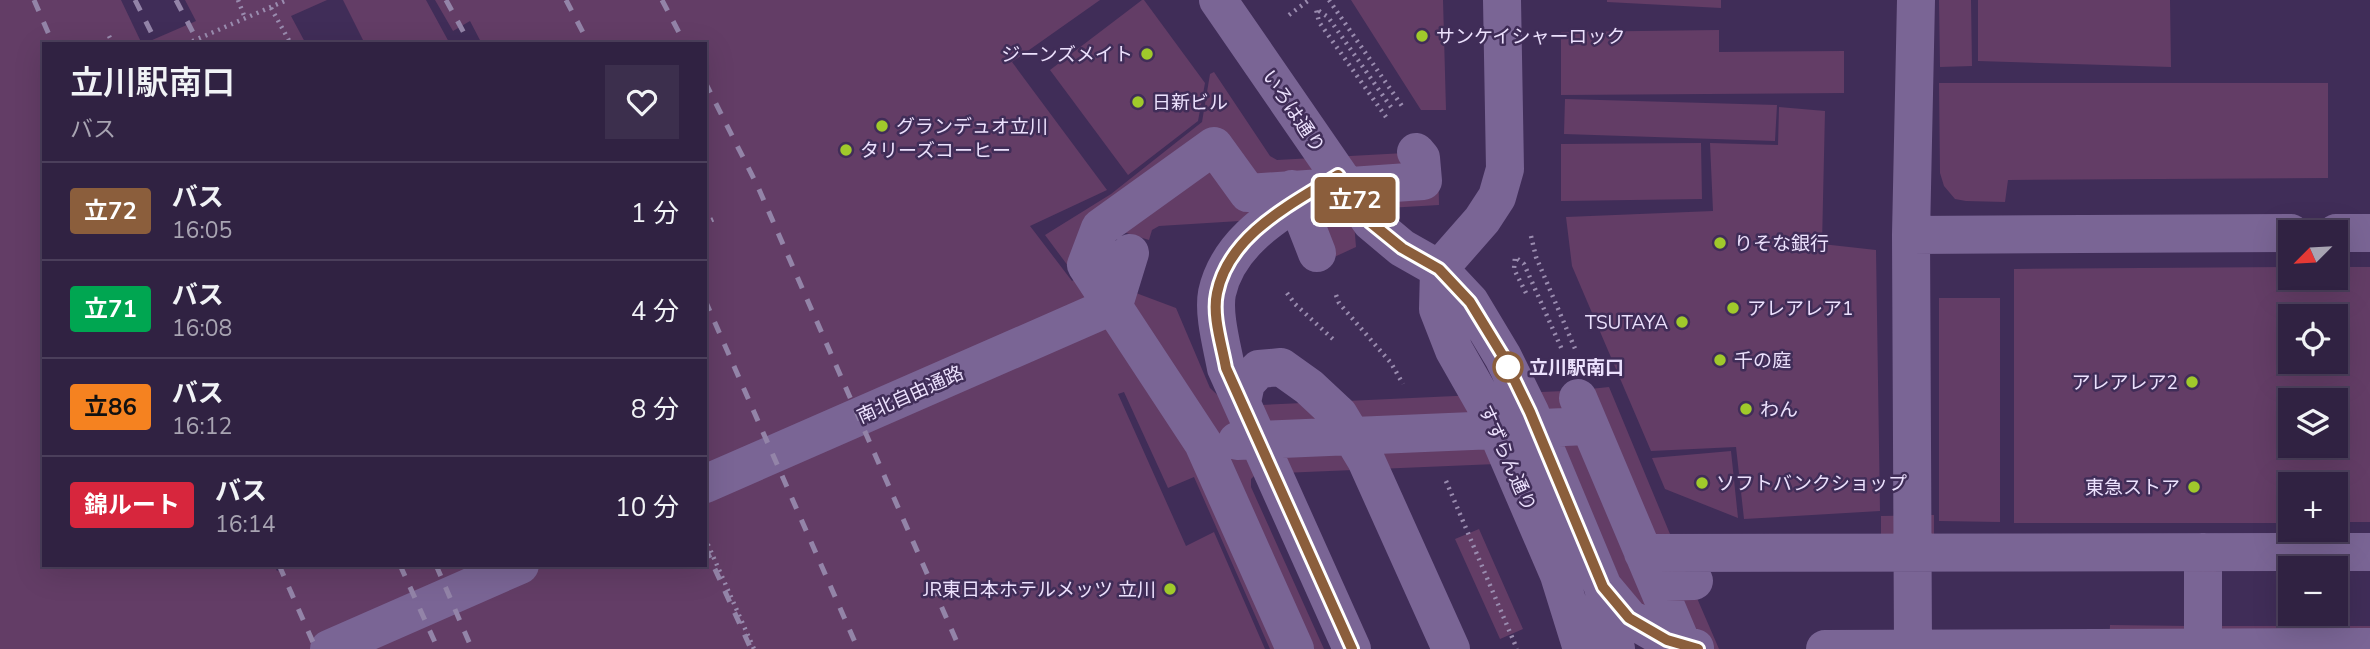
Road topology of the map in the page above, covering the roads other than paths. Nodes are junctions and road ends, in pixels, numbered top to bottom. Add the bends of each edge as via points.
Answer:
1 (1218, 0) edge
2 (1502, 0) edge
3 (1916, 0) edge
4 (1411, 138) road end
5 (1338, 175) junction
6 (1292, 189) junction
7 (2278, 233) edge
8 (2348, 233) edge
9 (2370, 233) edge
10 (1911, 235) junction
11 (1130, 253) dead end
12 (1317, 253) road end
13 (1439, 269) junction
14 (1131, 302) junction
15 (1241, 402) junction
16 (1203, 443) junction
17 (707, 483) edge
18 (2370, 552) edge
19 (515, 567) edge
20 (1649, 567) junction
21 (2206, 576) junction
22 (1694, 581) dead end
23 (1603, 587) junction
24 (1913, 647) edge
25 (2370, 647) edge
26 (329, 649) edge
27 (1295, 649) edge
28 (1352, 649) edge
29 (1451, 649) edge
30 (1582, 649) edge
31 (1616, 649) edge
32 (1684, 649) edge
33 (1698, 649) edge
34 (1825, 649) edge
35 (2203, 649) edge

1 - 5 street, いろは通り
2 - 13 street via 1505,169 1497,197 1482,220
3 - 10 street
4 - 6 street via 1421,158 1423,181
5 - 13 street, いろは通り via 1370,222
5 - 15 street via 1267,220 1244,241 1224,274 1217,293 1218,324 1226,368
6 - 12 street
6 - 14 street via 1248,192 1214,146 1100,228 1086,265
7 - 10 street
8 - 9 street
10 - 24 street
11 - 14 street
13 - 23 street, すずらん通り via 1470,302 1503,356
13 - 30 street, すずらん通り via 1438,309 1540,529
14 - 16 street
14 - 17 street, 南北自由通路
15 - 28 street
15 - 29 street via 1246,383 1259,369 1281,367 1339,415 1366,460
16 - 20 street via 1578,399
16 - 27 street via 1253,588
18 - 21 street
19 - 26 street
20 - 21 street
20 - 22 street
20 - 32 street
21 - 35 street
23 - 31 street
23 - 33 street via 1629,618 1667,640
24 - 25 street
24 - 34 street

